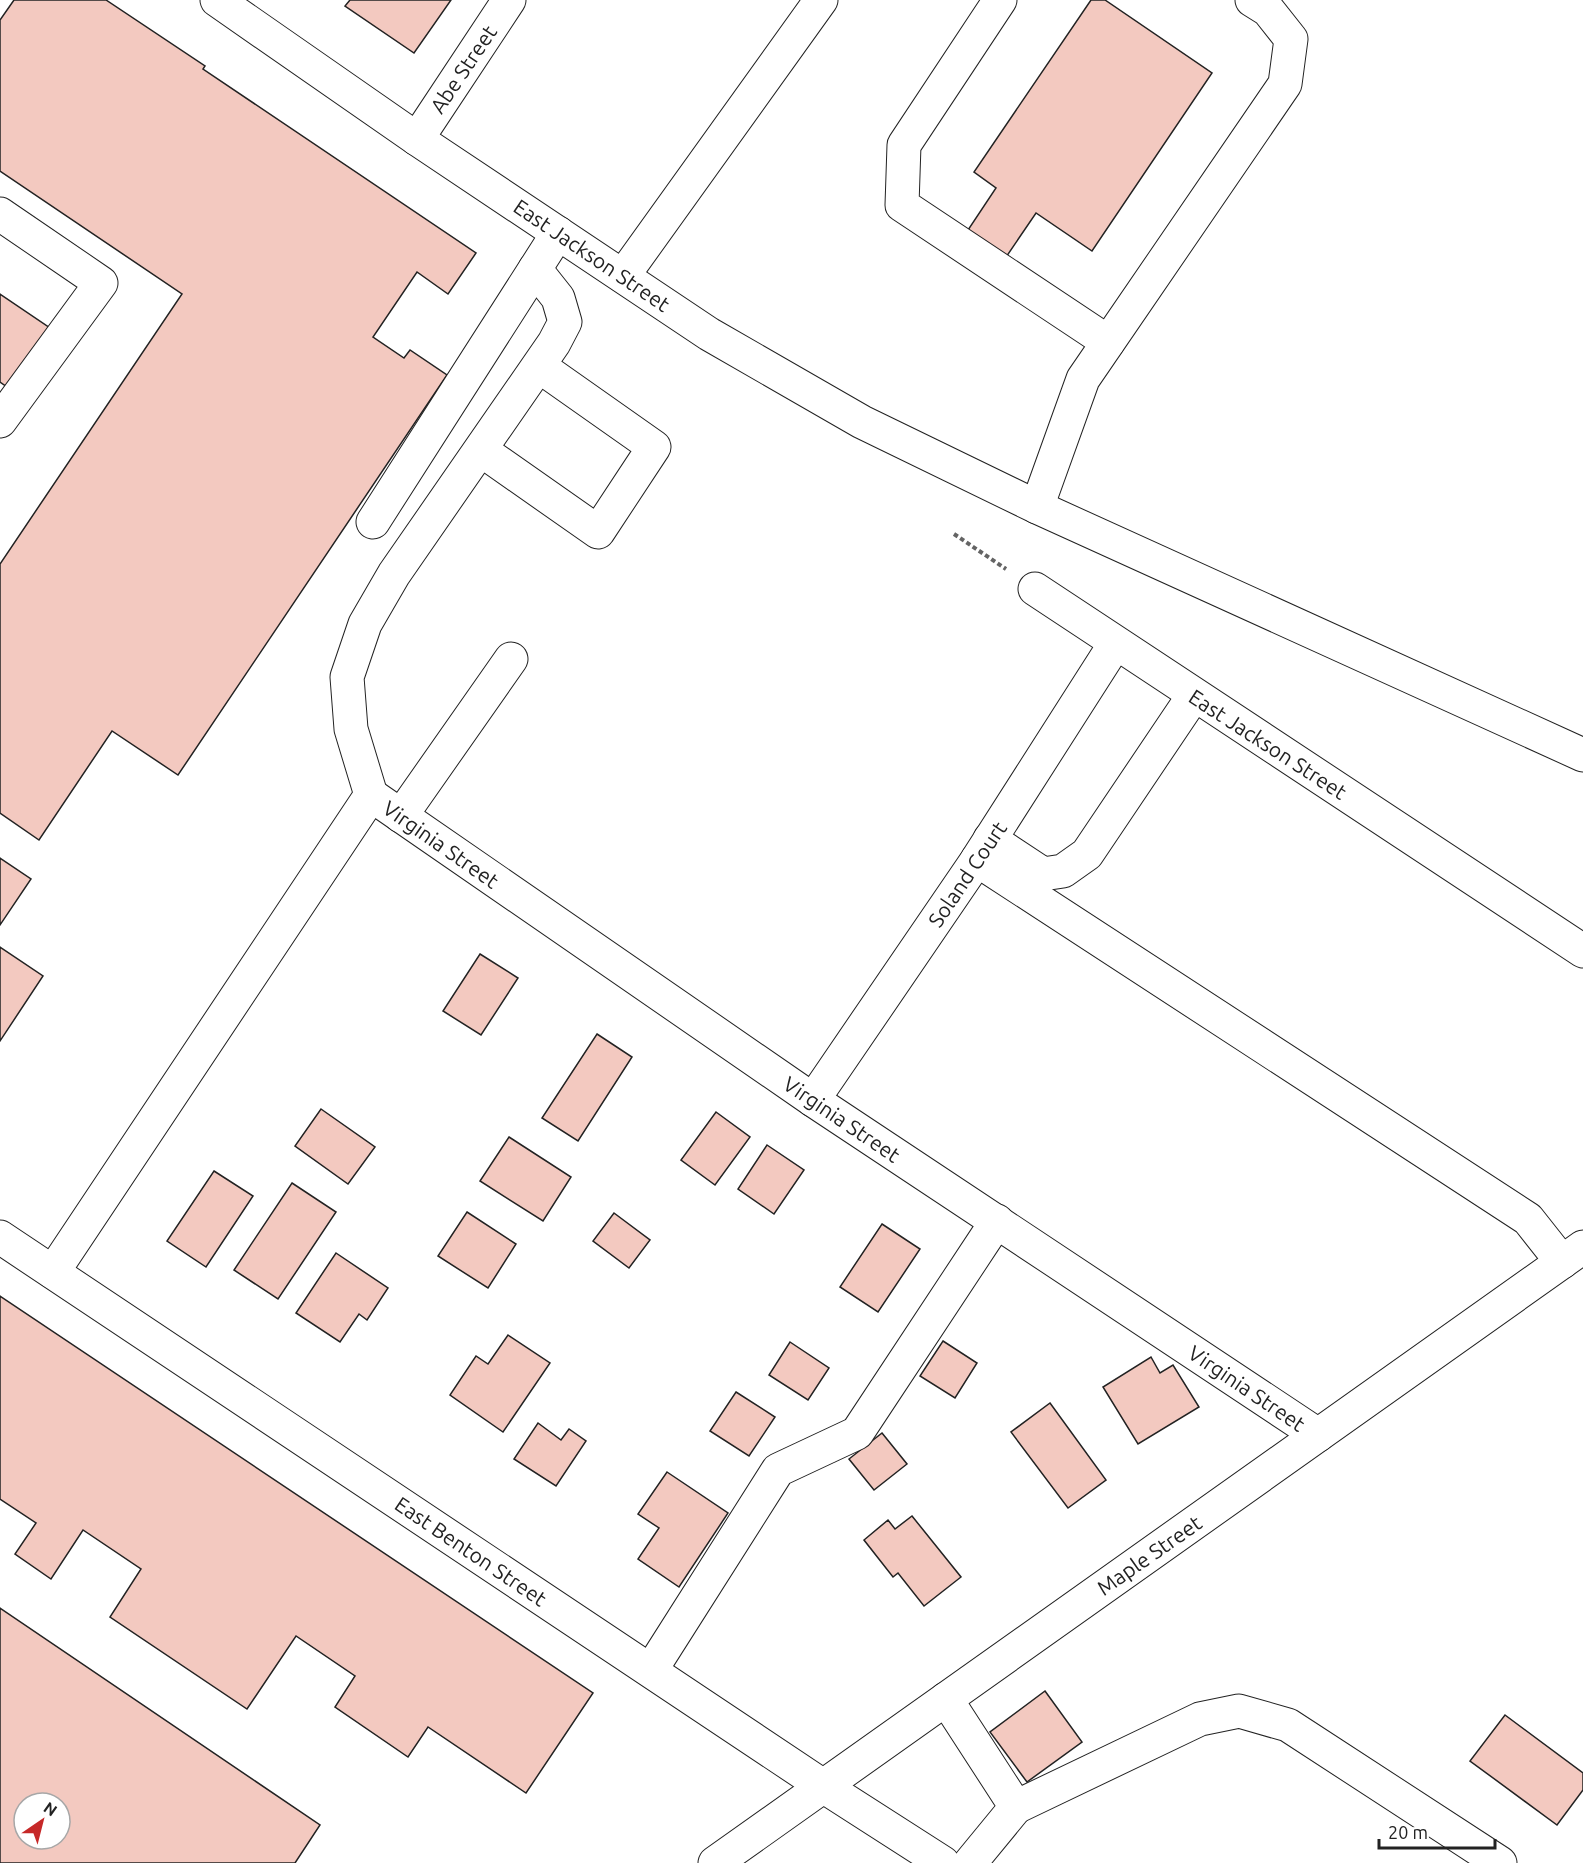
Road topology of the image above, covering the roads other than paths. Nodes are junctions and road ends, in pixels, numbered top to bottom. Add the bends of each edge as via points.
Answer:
1 (217, 0) edge
2 (509, 0) edge
3 (821, 0) edge
4 (1000, 0) edge
5 (1252, 0) edge
6 (417, 139) junction
7 (0, 214) edge
8 (558, 233) junction
9 (535, 269) junction
10 (623, 276) junction
11 (1108, 342) junction
12 (539, 366) junction
13 (0, 421) edge
14 (481, 450) junction
15 (1036, 507) junction
16 (373, 522) dead end
17 (1035, 589) road end
18 (1115, 644) junction
19 (511, 659) dead end
20 (1194, 695) junction
21 (1583, 755) edge
22 (371, 795) junction
23 (401, 816) junction
24 (984, 850) junction
25 (1583, 951) edge
26 (813, 1100) junction
27 (997, 1221) junction
28 (0, 1237) edge
29 (1572, 1255) edge
30 (52, 1272) junction
31 (1318, 1435) junction
32 (651, 1670) junction
33 (946, 1699) junction
34 (824, 1786) junction
35 (1016, 1808) junction
36 (715, 1863) edge
37 (944, 1863) edge
38 (970, 1863) edge
39 (1500, 1863) edge

1 - 6 street, East Jackson Street
2 - 6 street, Abe Street
3 - 10 street
4 - 11 street via 904,145 902,205
5 - 11 street via 1268,10 1292,39 1285,84
6 - 8 street, East Jackson Street
7 - 13 street via 101,283
8 - 9 street
8 - 10 street, East Jackson Street
9 - 12 street via 558,298 565,322
9 - 16 street
10 - 15 street, East Jackson Street via 709,334 862,422
11 - 15 street via 1083,379
12 - 14 street
12 - 14 street via 654,447 598,532
14 - 22 street via 364,624 347,677 351,729
15 - 21 street, East Jackson Street
17 - 18 street, East Jackson Street
18 - 20 street, East Jackson Street
18 - 24 street, Soland Court
19 - 23 street
20 - 24 street via 1087,854 1063,871 1043,874
20 - 25 street, East Jackson Street
22 - 23 street, Virginia Street
22 - 30 street
23 - 26 street, Virginia Street
24 - 26 street, Soland Court
24 - 29 street via 1528,1219
26 - 27 street, Virginia Street
27 - 31 street, Virginia Street
27 - 32 street via 857,1433 778,1470
28 - 30 street, East Benton Street
29 - 31 street, Maple Street
30 - 32 street, East Benton Street
31 - 33 street, Maple Street
32 - 34 street, East Benton Street
33 - 34 street, Maple Street
33 - 35 street
34 - 36 street, Maple Street
34 - 37 street, East Benton Street
35 - 38 street
35 - 39 street via 1200,1719 1239,1711 1288,1725

